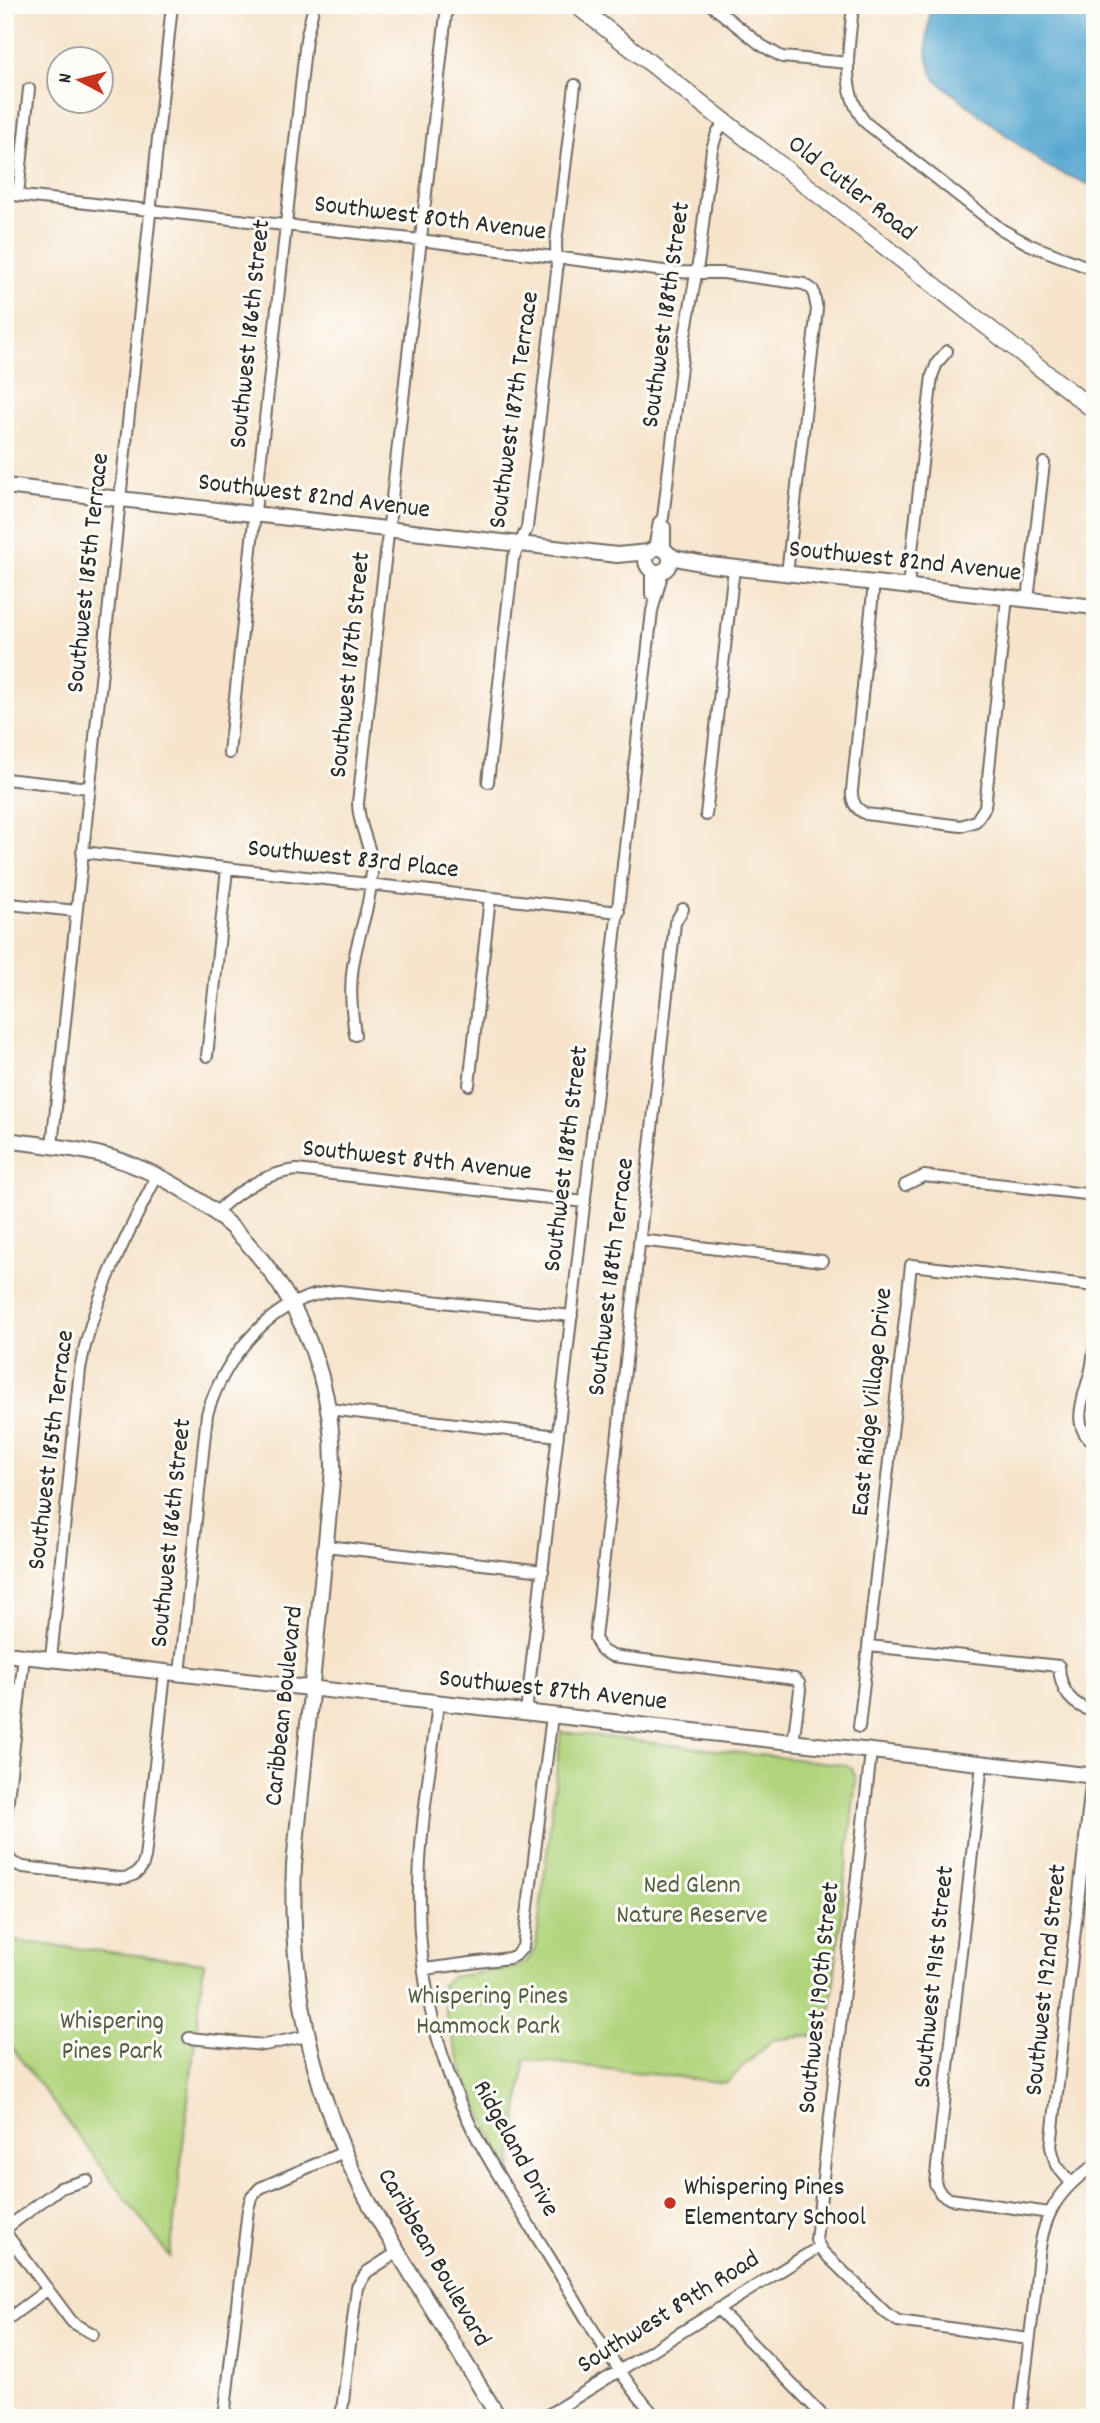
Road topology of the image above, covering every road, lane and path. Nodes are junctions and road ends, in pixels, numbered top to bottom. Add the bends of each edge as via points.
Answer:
1 (172, 5) edge
2 (314, 5) edge
3 (447, 5) edge
4 (576, 5) edge
5 (711, 5) edge
6 (853, 5) edge
7 (849, 63) junction
8 (575, 85) dead end
9 (30, 89) dead end
10 (725, 121) junction
11 (9, 197) edge
12 (150, 210) junction
13 (286, 225) junction
14 (420, 240) junction
15 (556, 257) junction
16 (1095, 270) edge
17 (697, 273) junction
18 (947, 351) dead end
19 (1095, 411) edge
20 (1044, 463) dead end
21 (5, 486) edge
22 (119, 499) junction
23 (254, 515) junction
24 (388, 531) junction
25 (520, 545) junction
26 (658, 559) junction
27 (734, 568) junction
28 (787, 573) junction
29 (874, 583) junction
30 (908, 586) junction
31 (1007, 597) junction
32 (1028, 600) junction
33 (1095, 607) edge
34 (229, 753) dead end
35 (5, 779) edge
36 (488, 782) dead end
37 (89, 788) junction
38 (706, 815) dead end
39 (82, 852) junction
40 (227, 869) junction
41 (371, 885) junction
42 (490, 898) junction
43 (5, 905) edge
44 (682, 909) dead end
45 (76, 911) junction
46 (619, 912) junction
47 (355, 1035) dead end
48 (207, 1056) dead end
49 (469, 1085) dead end
50 (5, 1140) edge
51 (52, 1146) junction
52 (157, 1176) junction
53 (905, 1185) dead end
54 (1095, 1195) edge
55 (585, 1202) junction
56 (215, 1213) junction
57 (639, 1240) junction
58 (822, 1261) dead end
59 (1095, 1286) edge
60 (293, 1305) junction
61 (572, 1317) junction
62 (1095, 1341) edge
63 (330, 1409) junction
64 (558, 1436) junction
65 (1095, 1444) edge
66 (326, 1546) junction
67 (543, 1571) junction
68 (869, 1646) junction
69 (5, 1654) edge
70 (24, 1656) junction
71 (51, 1659) junction
72 (172, 1673) junction
73 (311, 1689) junction
74 (438, 1703) junction
75 (1095, 1712) edge
76 (526, 1713) junction
77 (552, 1716) junction
78 (859, 1727) dead end
79 (793, 1743) junction
80 (871, 1752) junction
81 (982, 1764) junction
82 (1094, 1776) edge
83 (5, 1826) edge
84 (7, 1856) edge
85 (425, 1969) junction
86 (307, 2036) junction
87 (189, 2038) dead end
88 (344, 2152) junction
89 (1095, 2165) edge
90 (87, 2180) dead end
91 (1071, 2183) junction
92 (1050, 2213) junction
93 (5, 2230) edge
94 (819, 2247) junction
95 (398, 2252) junction
96 (48, 2289) junction
97 (718, 2309) junction
98 (5, 2321) edge
99 (93, 2334) dead end
100 (1030, 2339) junction
101 (620, 2370) junction
102 (224, 2418) edge
103 (341, 2418) edge
104 (499, 2418) edge
105 (543, 2418) edge
106 (657, 2418) edge
107 (825, 2418) edge
108 (1020, 2418) edge

1 - 12 street, Southwest 185th Terrace
2 - 13 street, Southwest 186th Street via 306,39
3 - 14 street, Southwest 187th Street
4 - 10 main road, Old Cutler Road
5 - 7 street via 782,57
6 - 7 street
7 - 16 street via 851,99 872,128 1002,229
8 - 15 street, Southwest 187th Terrace
9 - 11 street
10 - 17 street, Southwest 188th Street via 712,149
10 - 19 main road, Old Cutler Road
11 - 12 street, Southwest 80th Avenue
12 - 13 street, Southwest 80th Avenue
12 - 22 street, Southwest 185th Terrace
13 - 14 street, Southwest 80th Avenue
13 - 23 street, Southwest 186th Street
14 - 15 street, Southwest 80th Avenue
14 - 24 street, Southwest 187th Street
15 - 17 street, Southwest 80th Avenue
15 - 25 street, Southwest 187th Terrace via 527,527
17 - 26 street, Southwest 188th Street via 684,341
17 - 28 street via 793,281 813,290 817,309
18 - 30 street via 932,376
20 - 32 street
21 - 22 street, Southwest 82nd Avenue
22 - 23 street, Southwest 82nd Avenue
22 - 37 street, Southwest 185th Terrace
23 - 24 street, Southwest 82nd Avenue
23 - 34 street, Southwest 186th Street
24 - 25 street, Southwest 82nd Avenue
24 - 41 street, Southwest 187th Street via 359,803 359,820 371,852
25 - 26 street, Southwest 82nd Avenue
25 - 36 street, Southwest 187th Terrace via 513,559
26 - 27 street, Southwest 82nd Avenue
26 - 46 street, Southwest 188th Street
27 - 28 street, Southwest 82nd Avenue
27 - 38 street
28 - 29 street, Southwest 82nd Avenue
29 - 30 street, Southwest 82nd Avenue
29 - 31 street via 852,794 855,806 870,815 961,825 975,821 985,807
30 - 31 street, Southwest 82nd Avenue
31 - 32 street, Southwest 82nd Avenue
32 - 33 street, Southwest 82nd Avenue
35 - 37 street
37 - 39 street, Southwest 185th Terrace
39 - 40 street, Southwest 83rd Place
39 - 45 street, Southwest 185th Terrace
40 - 41 street, Southwest 83rd Place
40 - 48 street
41 - 42 street, Southwest 83rd Place
41 - 47 street, Southwest 187th Street via 351,980
42 - 46 street, Southwest 83rd Place
42 - 49 street
43 - 45 street
44 - 57 street, Southwest 188th Terrace via 675,923
45 - 51 street, Southwest 185th Terrace
46 - 55 street, Southwest 188th Street
50 - 51 street, Caribbean Boulevard
51 - 52 street, Caribbean Boulevard via 94,1153
52 - 56 street, Caribbean Boulevard
52 - 71 street, Southwest 185th Terrace via 101,1291 80,1368
53 - 54 street via 924,1176
55 - 56 street, Southwest 84th Avenue via 296,1170 253,1183
55 - 61 street, Southwest 188th Street
56 - 60 street, Caribbean Boulevard via 259,1255
57 - 58 street
57 - 79 street, Southwest 188th Terrace via 596,1643 612,1656 798,1680
59 - 68 street, East Ridge Village Drive via 911,1265
60 - 61 street, Southwest 186th Street via 315,1294 339,1291
60 - 63 street, Caribbean Boulevard via 319,1365
60 - 72 street, Southwest 186th Street via 266,1322 239,1352 210,1405
61 - 64 street, Southwest 188th Street
62 - 65 street via 1081,1428
63 - 64 street
63 - 66 street, Caribbean Boulevard via 333,1471
64 - 67 street, Southwest 188th Street
66 - 67 street
66 - 73 street, Caribbean Boulevard
67 - 76 street, Southwest 188th Street
68 - 75 street via 1059,1666 1061,1684 1071,1700
68 - 78 street, East Ridge Village Drive
69 - 70 street, Southwest 87th Avenue
70 - 71 street, Southwest 87th Avenue
70 - 83 street
71 - 72 street, Southwest 87th Avenue
72 - 73 street, Southwest 87th Avenue
72 - 84 street, Southwest 186th Street via 145,1858 137,1873 120,1878 23,1867
73 - 74 street, Southwest 87th Avenue
73 - 86 street, Caribbean Boulevard via 293,1894
74 - 76 street, Southwest 87th Avenue
74 - 85 street, Ridgeland Drive via 420,1869
76 - 77 street, Southwest 87th Avenue
77 - 79 street, Southwest 87th Avenue
77 - 85 street via 523,1947 509,1958
79 - 80 street, Southwest 87th Avenue
80 - 81 street, Southwest 87th Avenue
80 - 94 street, Southwest 190th Street via 816,2235
81 - 82 street, Southwest 87th Avenue
81 - 92 street, Southwest 191st Street via 935,2179 941,2194 953,2200
82 - 91 street, Southwest 192nd Street via 1051,2147 1056,2165
85 - 101 street, Ridgeland Drive via 441,2046 468,2121
86 - 87 street via 264,2045
86 - 88 street, Caribbean Boulevard
88 - 95 street, Caribbean Boulevard
88 - 102 street via 268,2183 251,2198
89 - 91 street
90 - 93 street via 60,2188
91 - 92 street
92 - 100 street via 1041,2244
93 - 96 street
94 - 97 street, Southwest 89th Road
94 - 100 street via 898,2321
95 - 103 street via 367,2272 356,2287
95 - 104 street, Caribbean Boulevard
96 - 98 street
96 - 99 street via 72,2322
97 - 101 street, Southwest 89th Road
97 - 107 street
100 - 108 street
101 - 105 street, Southwest 89th Road
101 - 106 street, Ridgeland Drive

